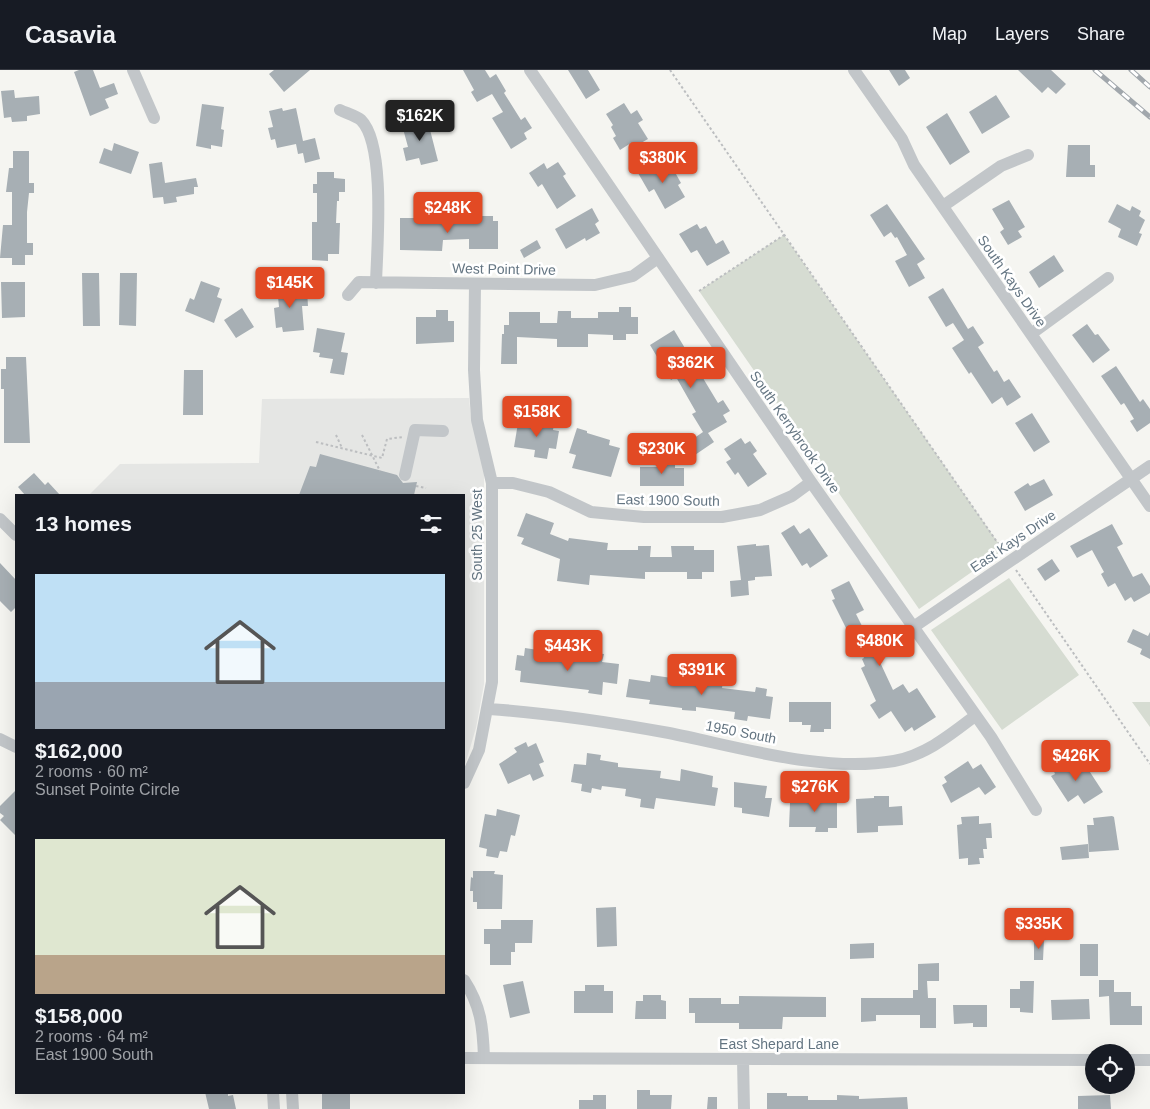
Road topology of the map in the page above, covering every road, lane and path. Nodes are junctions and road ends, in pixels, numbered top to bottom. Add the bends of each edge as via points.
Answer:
1 (133, 70) edge
2 (530, 70) edge
3 (670, 70) edge
4 (854, 70) edge
5 (340, 110) dead end
6 (154, 118) dead end
7 (1028, 155) dead end
8 (943, 206) junction
9 (784, 235) junction
10 (658, 258) junction
11 (1108, 278) dead end
12 (376, 283) junction
13 (475, 284) junction
14 (699, 291) dead end
15 (348, 295) dead end
16 (1031, 334) junction
17 (443, 431) dead end
18 (336, 435) dead end
19 (362, 435) dead end
20 (406, 438) dead end
21 (316, 442) dead end
22 (342, 448) junction
23 (372, 456) junction
24 (1150, 466) edge
25 (380, 471) dead end
26 (405, 475) dead end
27 (1131, 479) junction
28 (811, 482) junction
29 (492, 483) junction
30 (416, 486) dead end
31 (426, 488) dead end
32 (1150, 506) edge
33 (0, 519) edge
34 (15, 534) edge
35 (1005, 553) dead end
36 (1015, 568) dead end
37 (912, 628) junction
38 (489, 709) junction
39 (976, 716) junction
40 (0, 739) edge
41 (15, 746) edge
42 (1150, 764) edge
43 (465, 780) edge
44 (1036, 810) dead end
45 (465, 982) edge
46 (465, 1058) edge
47 (484, 1058) junction
48 (743, 1059) junction
49 (1085, 1060) edge
50 (1135, 1060) edge
51 (1150, 1060) edge
52 (273, 1094) edge
53 (292, 1094) edge
54 (274, 1109) edge
55 (293, 1109) edge
56 (744, 1109) edge

1 - 6 street
2 - 10 street, South Kerrybrook Drive
3 - 9 path
4 - 8 street, South Kays Drive
5 - 12 street via 361,120 373,139 377,168
7 - 8 street via 1001,166
8 - 16 street, South Kays Drive
9 - 14 path
9 - 35 path
10 - 13 street, West Point Drive via 633,276 596,285
10 - 28 street, South Kerrybrook Drive
11 - 16 street
12 - 13 street, West Point Drive
12 - 15 street, West Point Drive via 359,282
13 - 29 street, South 25 West via 477,420
16 - 27 street, South Kays Drive
17 - 26 street via 415,430
18 - 22 path
19 - 23 path
20 - 23 path via 387,439 382,458
21 - 22 path
22 - 23 path
23 - 25 path
24 - 27 street, East Kays Drive
27 - 32 street, South Kays Drive
27 - 37 street, East Kays Drive
28 - 29 street, East 1900 South via 792,496 760,510 722,517 644,518 591,512 549,492 513,483
28 - 37 street, South Kerrybrook Drive
29 - 38 street, South 25 West via 492,682
30 - 31 path
33 - 34 street
36 - 42 path
37 - 39 street, South Kerrybrook Drive
38 - 39 street, 1950 South via 537,712 795,758 858,765 895,761 920,753
38 - 43 street, South 25 West via 479,750
39 - 44 street, South Kerrybrook Drive
40 - 41 street
45 - 47 street via 473,994 483,1026
46 - 47 street, East Shepard Lane
47 - 48 street, East Shepard Lane
48 - 49 street, East Shepard Lane
48 - 56 street
50 - 51 street
52 - 54 street
53 - 55 street

